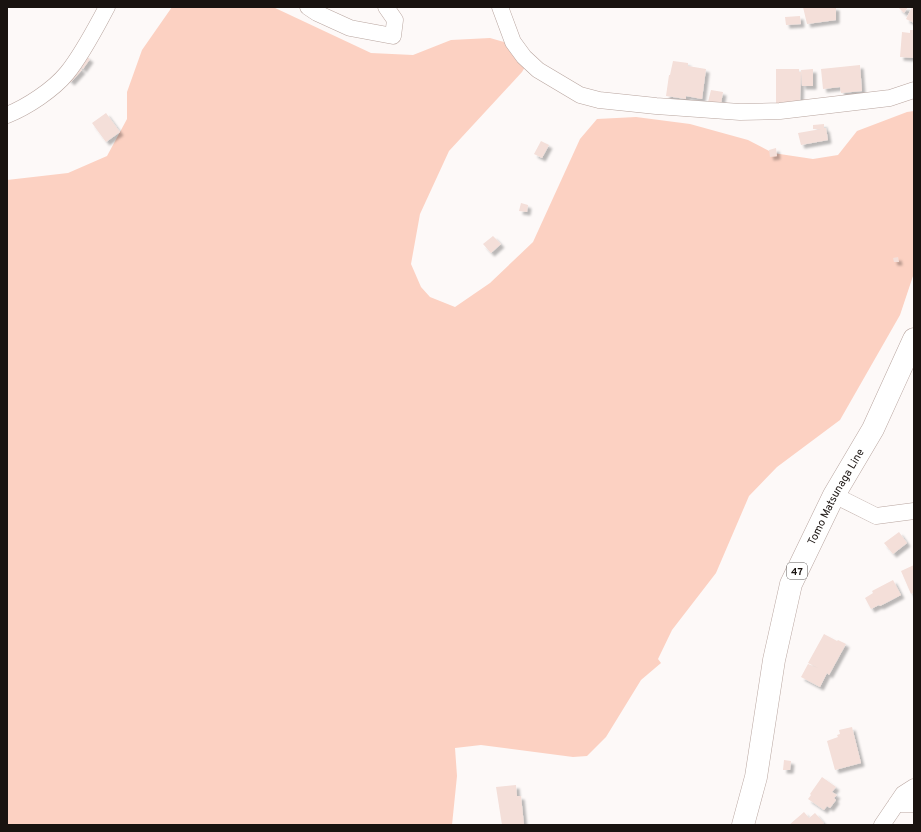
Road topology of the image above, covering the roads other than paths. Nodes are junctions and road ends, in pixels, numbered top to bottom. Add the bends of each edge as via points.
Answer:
1 (107, 7) edge
2 (308, 7) edge
3 (386, 7) edge
4 (500, 7) edge
5 (914, 90) edge
6 (7, 115) edge
7 (914, 339) edge
8 (834, 495) junction
9 (914, 511) edge
10 (914, 787) edge
11 (896, 804) junction
12 (914, 804) edge
13 (743, 825) edge
14 (882, 825) edge

1 - 6 street via 67,73 48,91
2 - 3 street via 350,28 393,36 394,20
4 - 5 street via 513,42 524,57 538,70 580,95 599,100 740,112 780,111 890,98
7 - 8 main road, Tomo Matsunaga Line / 47 via 873,429
8 - 9 street via 876,516
8 - 13 main road, Tomo Matsunaga Line / 47 via 791,584 774,660 756,777
10 - 11 street via 903,794
11 - 12 street
11 - 14 street

